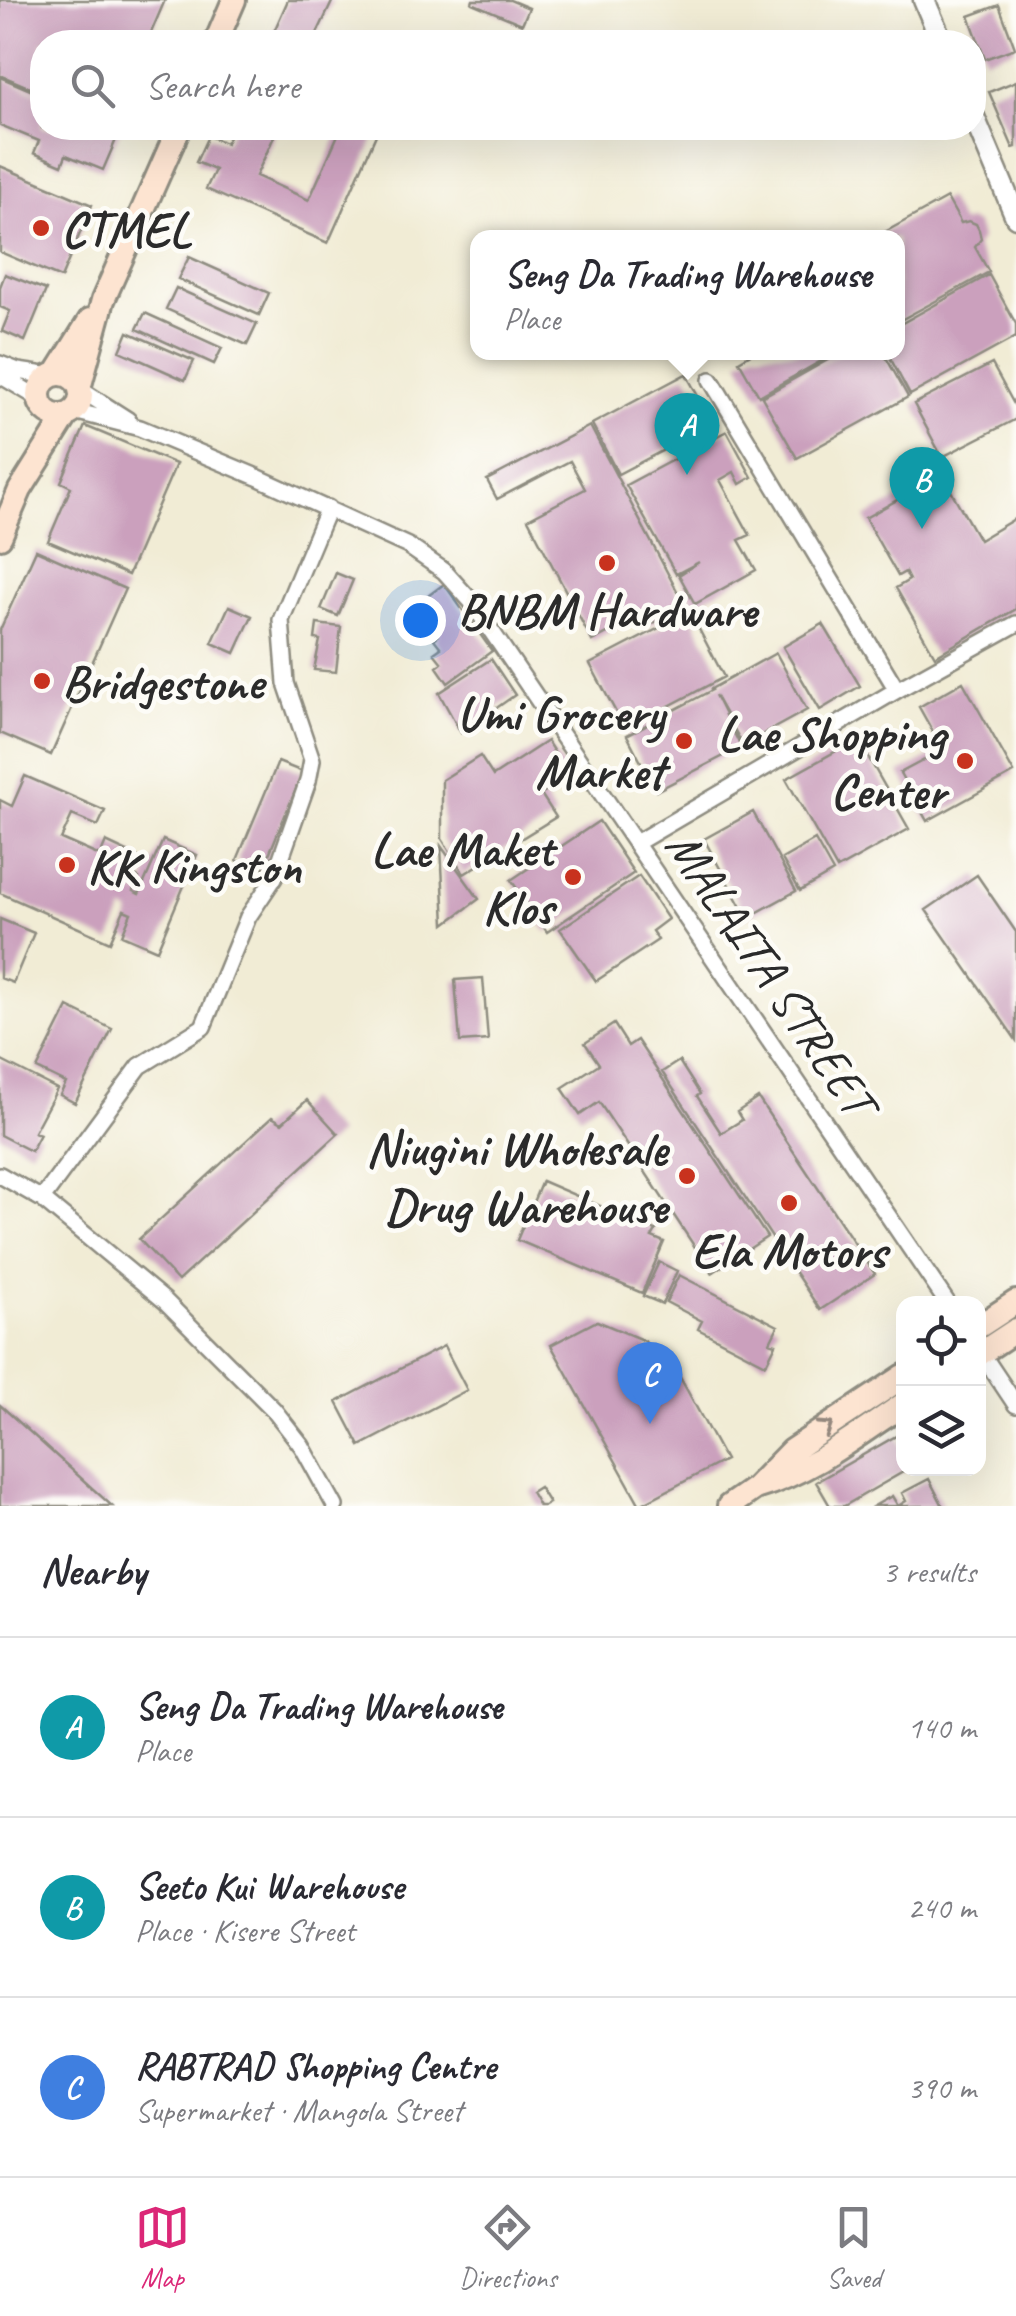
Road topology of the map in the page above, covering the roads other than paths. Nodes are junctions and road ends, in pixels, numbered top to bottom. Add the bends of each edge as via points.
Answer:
1 (234, 0) edge
2 (924, 0) edge
3 (221, 30) edge
4 (937, 30) edge
5 (173, 140) edge
6 (984, 140) edge
7 (1016, 218) edge
8 (103, 300) junction
9 (0, 364) edge
10 (0, 375) edge
11 (53, 375) junction
12 (711, 380) dead end
13 (76, 400) junction
14 (41, 402) junction
15 (20, 490) junction
16 (328, 508) junction
17 (0, 537) edge
18 (1016, 624) edge
19 (897, 690) junction
20 (636, 842) junction
21 (0, 1175) edge
22 (42, 1199) junction
23 (943, 1296) edge
24 (1016, 1302) edge
25 (986, 1322) edge
26 (1016, 1330) edge
27 (986, 1348) edge
28 (986, 1361) edge
29 (896, 1381) edge
30 (1016, 1406) edge
31 (896, 1409) edge
32 (755, 1488) junction
33 (335, 1506) edge
34 (729, 1506) edge

1 - 3 main road
2 - 4 street
5 - 8 main road
6 - 7 street
8 - 11 main road
8 - 13 main road
9 - 11 street
10 - 14 street
11 - 13 main road via 70,376
11 - 14 main road via 40,388
12 - 19 street
13 - 14 main road via 50,413
13 - 15 main road
13 - 16 street, MALAITA STREET
14 - 15 main road
15 - 17 main road
16 - 20 street, MALAITA STREET via 444,571
16 - 22 street via 281,620 286,683 312,760 274,878 248,916 202,1026 140,1066
18 - 19 street
19 - 20 street
20 - 23 street, MALAITA STREET
21 - 22 street
22 - 33 street via 165,1302 273,1409
24 - 25 main road
26 - 27 main road
28 - 30 street
32 -> 29 main road via 791,1450
31 - 32 main road via 801,1471
32 - 34 main road

